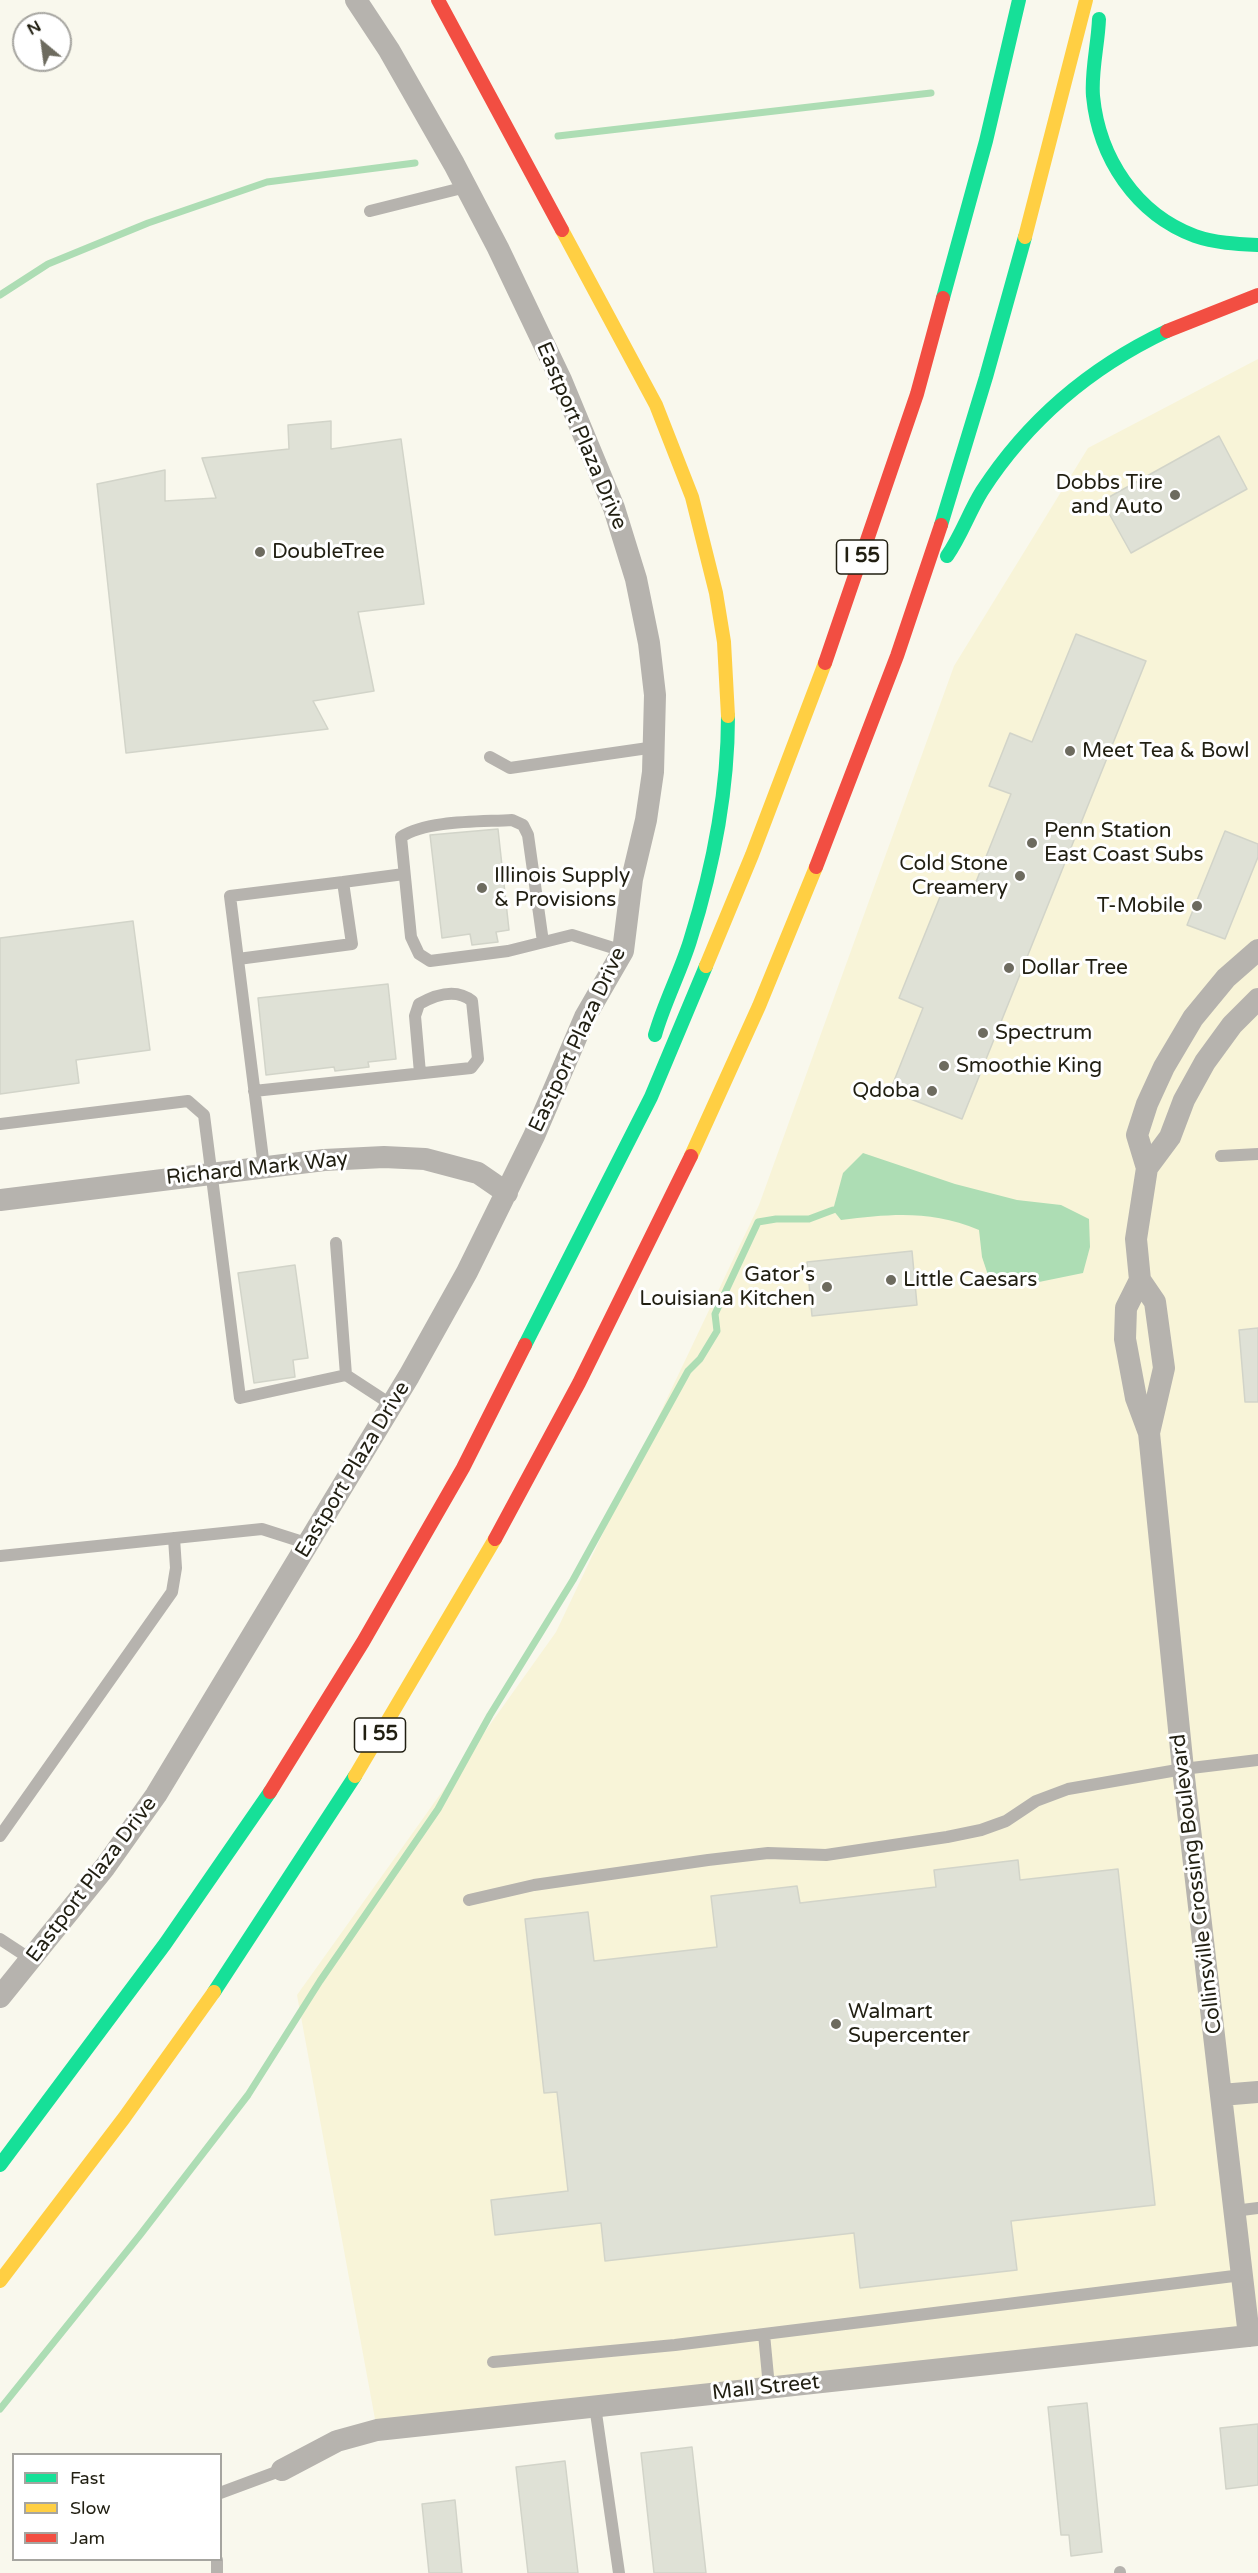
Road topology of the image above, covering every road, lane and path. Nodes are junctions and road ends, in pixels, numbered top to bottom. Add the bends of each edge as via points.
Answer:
1 (356, 0) edge
2 (438, 0) edge
3 (1019, 0) edge
4 (1086, 0) edge
5 (1098, 0) edge
6 (466, 187) junction
7 (370, 211) dead end
8 (1258, 245) edge
9 (1258, 295) edge
10 (920, 588) junction
11 (655, 747) junction
12 (490, 757) dead end
13 (404, 874) junction
14 (343, 882) junction
15 (543, 942) junction
16 (1258, 950) edge
17 (623, 951) junction
18 (238, 959) junction
19 (1258, 999) edge
20 (653, 1046) dead end
21 (651, 1066) dead end
22 (420, 1073) junction
23 (255, 1091) junction
24 (651, 1097) junction
25 (0, 1124) edge
26 (1258, 1154) edge
27 (1221, 1155) dead end
28 (264, 1167) junction
29 (1147, 1168) junction
30 (213, 1174) junction
31 (507, 1193) junction
32 (0, 1200) edge
33 (336, 1243) dead end
34 (1140, 1280) junction
35 (346, 1376) junction
36 (392, 1405) junction
37 (1149, 1433) junction
38 (174, 1538) junction
39 (309, 1544) junction
40 (0, 1557) edge
41 (1258, 1760) edge
42 (1183, 1769) junction
43 (0, 1836) edge
44 (469, 1900) dead end
45 (0, 1939) edge
46 (32, 1960) junction
47 (0, 1997) edge
48 (1258, 2092) edge
49 (1221, 2095) junction
50 (0, 2165) edge
51 (1258, 2208) edge
52 (1234, 2211) junction
53 (1242, 2275) junction
54 (0, 2281) edge
55 (764, 2334) junction
56 (1253, 2335) edge
57 (492, 2362) dead end
58 (769, 2387) junction
59 (595, 2406) junction
60 (282, 2470) joint
61 (222, 2492) edge
62 (619, 2573) edge

1 - 6 street, Eastport Plaza Drive via 389,50
2 - 20 highway via 656,405 690,490 718,604 728,699 724,793 693,932
3 - 24 highway, I 55 via 986,141 899,448 799,734
4 - 10 highway, I 55 via 1048,156 976,417
5 - 8 highway via 1093,96 1102,145 1112,167 1149,208 1192,236 1234,246
6 - 7 lane
6 - 11 street, Eastport Plaza Drive via 561,380 614,508 636,579 649,643
9 - 10 highway via 1154,337 1071,387 999,466 953,548
10 - 54 highway, I 55 via 861,755 753,1022 636,1272 545,1448 372,1748 245,1944 127,2114
11 - 12 lane via 510,768
11 - 17 street, Eastport Plaza Drive
13 - 14 lane
13 - 15 lane via 411,937 419,954 430,961 508,951
13 - 15 lane via 400,837 410,831 518,822 528,835
14 - 18 lane via 230,896
14 - 18 lane via 352,944
15 - 17 lane via 572,935
16 - 29 street, Collinsville Crossing Boulevard via 1226,978 1193,1018 1164,1067 1137,1135
17 - 31 street, Eastport Plaza Drive via 585,1017
18 - 23 lane
19 - 29 street, Collinsville Crossing Boulevard via 1205,1062 1170,1137
21 - 24 highway
22 - 22 lane via 471,1068 478,1059 472,1001 465,995 431,997 419,1004 415,1016
22 - 23 lane
23 - 28 lane
24 - 50 highway, I 55 via 464,1468 363,1642 268,1794 165,1944
25 - 30 lane via 188,1101 204,1115
26 - 27 lane
28 - 30 street, Richard Mark Way
28 - 31 street, Richard Mark Way via 384,1157 425,1160 478,1173
29 - 34 street, Collinsville Crossing Boulevard via 1136,1239
30 - 32 street, Richard Mark Way
30 - 35 lane via 240,1398
31 - 36 street, Eastport Plaza Drive
33 - 35 lane
34 - 37 street, Collinsville Crossing Boulevard via 1126,1308 1125,1339 1136,1398
34 - 37 street, Collinsville Crossing Boulevard via 1155,1302 1164,1368
35 - 36 lane
36 - 39 street, Eastport Plaza Drive
37 - 42 street, Collinsville Crossing Boulevard
38 - 39 lane via 262,1529
38 - 40 lane
38 - 43 lane via 177,1568 172,1592
39 - 46 street, Eastport Plaza Drive via 156,1795
41 - 42 lane
42 - 44 lane via 1068,1788 1036,1801 1006,1821 947,1837 826,1855 768,1853 708,1860 534,1885
42 - 49 street, Collinsville Crossing Boulevard
45 - 46 lane
46 - 47 street, Eastport Plaza Drive
48 - 49 street
49 - 52 street, Collinsville Crossing Boulevard
51 - 52 lane
52 - 53 street, Collinsville Crossing Boulevard
53 - 55 lane
53 - 56 street, Collinsville Crossing Boulevard
55 - 57 lane
55 - 58 lane
56 - 58 street, Mall Street
58 - 59 street, Mall Street
59 - 60 street, Mall Street via 377,2430 337,2441
59 - 62 lane
60 - 61 lane

